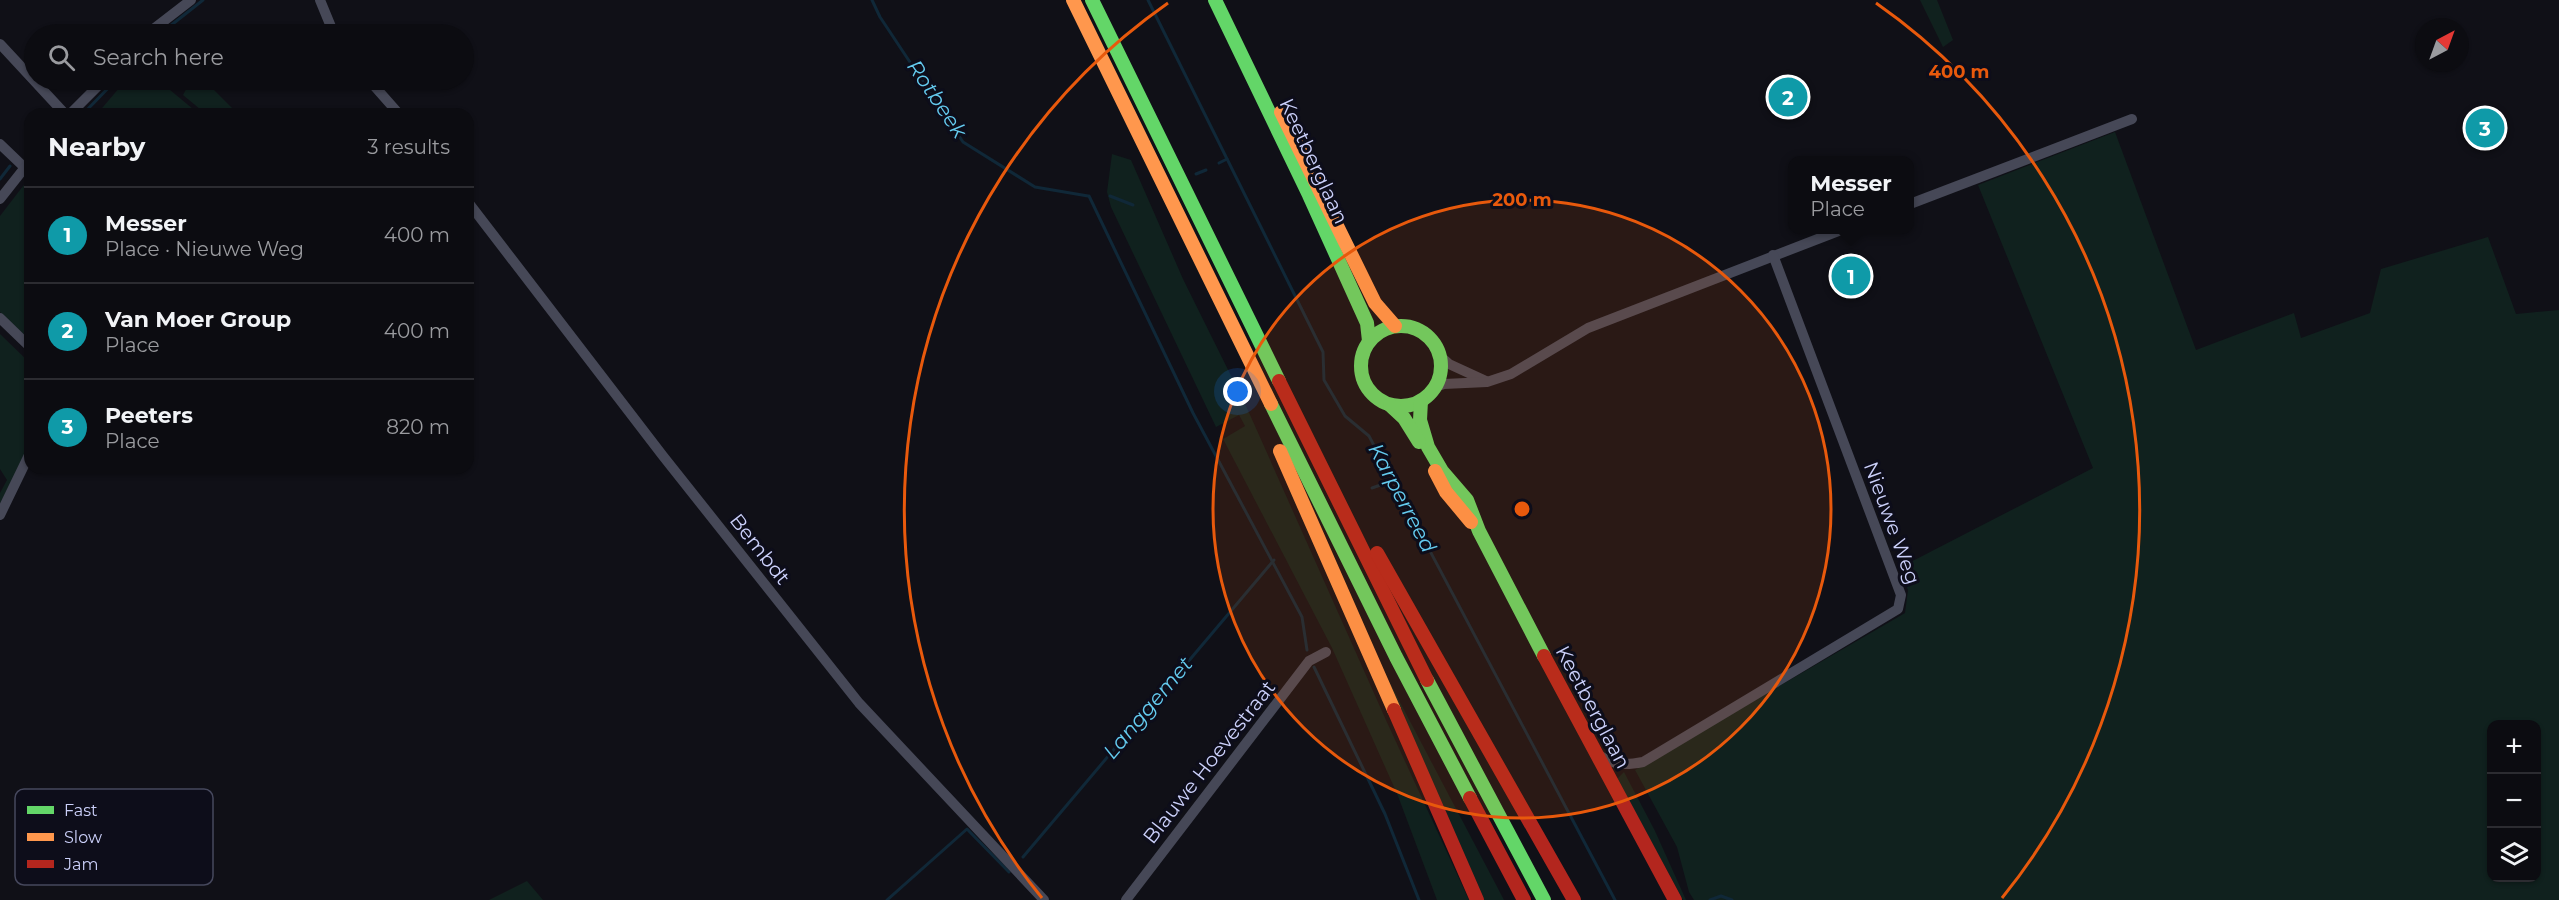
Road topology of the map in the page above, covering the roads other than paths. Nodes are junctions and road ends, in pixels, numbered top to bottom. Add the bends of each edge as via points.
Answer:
1 (191, 0) edge
2 (320, 0) edge
3 (1073, 0) edge
4 (1092, 0) edge
5 (1215, 0) edge
6 (1226, 0) edge
7 (160, 24) edge
8 (330, 24) edge
9 (0, 44) edge
10 (24, 70) edge
11 (43, 90) edge
12 (94, 90) edge
13 (378, 90) edge
14 (59, 108) edge
15 (76, 108) edge
16 (394, 108) edge
17 (2132, 119) dead end
18 (0, 144) edge
19 (24, 162) edge
20 (24, 168) edge
21 (0, 199) edge
22 (1914, 202) edge
23 (474, 210) edge
24 (1830, 234) edge
25 (1773, 255) junction
26 (0, 318) edge
27 (1395, 326) junction
28 (24, 341) edge
29 (1369, 341) junction
30 (1440, 355) junction
31 (1487, 382) junction
32 (1435, 387) junction
33 (1268, 399) junction
34 (1421, 401) junction
35 (1390, 405) junction
36 (24, 465) edge
37 (1331, 486) junction
38 (0, 515) edge
39 (1479, 531) junction
40 (1326, 652) dead end
41 (1593, 752) junction
42 (1044, 900) edge
43 (1126, 900) edge
44 (1477, 900) edge
45 (1524, 900) edge
46 (1544, 900) edge
47 (1574, 900) edge
48 (1675, 900) edge

1 - 7 street
2 - 8 street
3 - 33 main road
4 - 37 main road
5 - 29 main road, Keetberglaan via 1367,323
6 - 27 main road, Keetberglaan via 1375,303
9 - 10 street
11 - 14 street
12 - 15 street
13 - 16 street
17 - 22 street
18 - 19 street
20 - 21 street
23 - 42 street, Bembdt via 860,703
24 - 25 street
25 - 31 street via 1588,328 1511,374
25 - 41 street, Nieuwe Weg via 1896,580 1901,595 1898,609 1643,762 1624,766
26 - 28 street
27 - 29 main road
27 - 30 main road via 1420,331 1433,341
29 - 35 main road via 1361,359 1362,378 1370,392
30 - 31 street via 1449,364
30 - 32 main road via 1441,371
31 - 32 street
32 - 34 main road
33 - 44 main road via 1268,424
33 - 45 main road via 1396,657
34 - 35 main road via 1407,406
34 - 39 main road, Keetberglaan via 1421,431 1442,471 1464,495
35 - 39 main road, Keetberglaan via 1410,428 1446,492
36 - 38 street
37 - 46 main road via 1411,650
37 - 47 main road via 1353,508
39 - 41 main road, Keetberglaan
40 - 43 street, Blauwe Hoevestraat via 1309,661
41 - 48 main road, Keetberglaan

